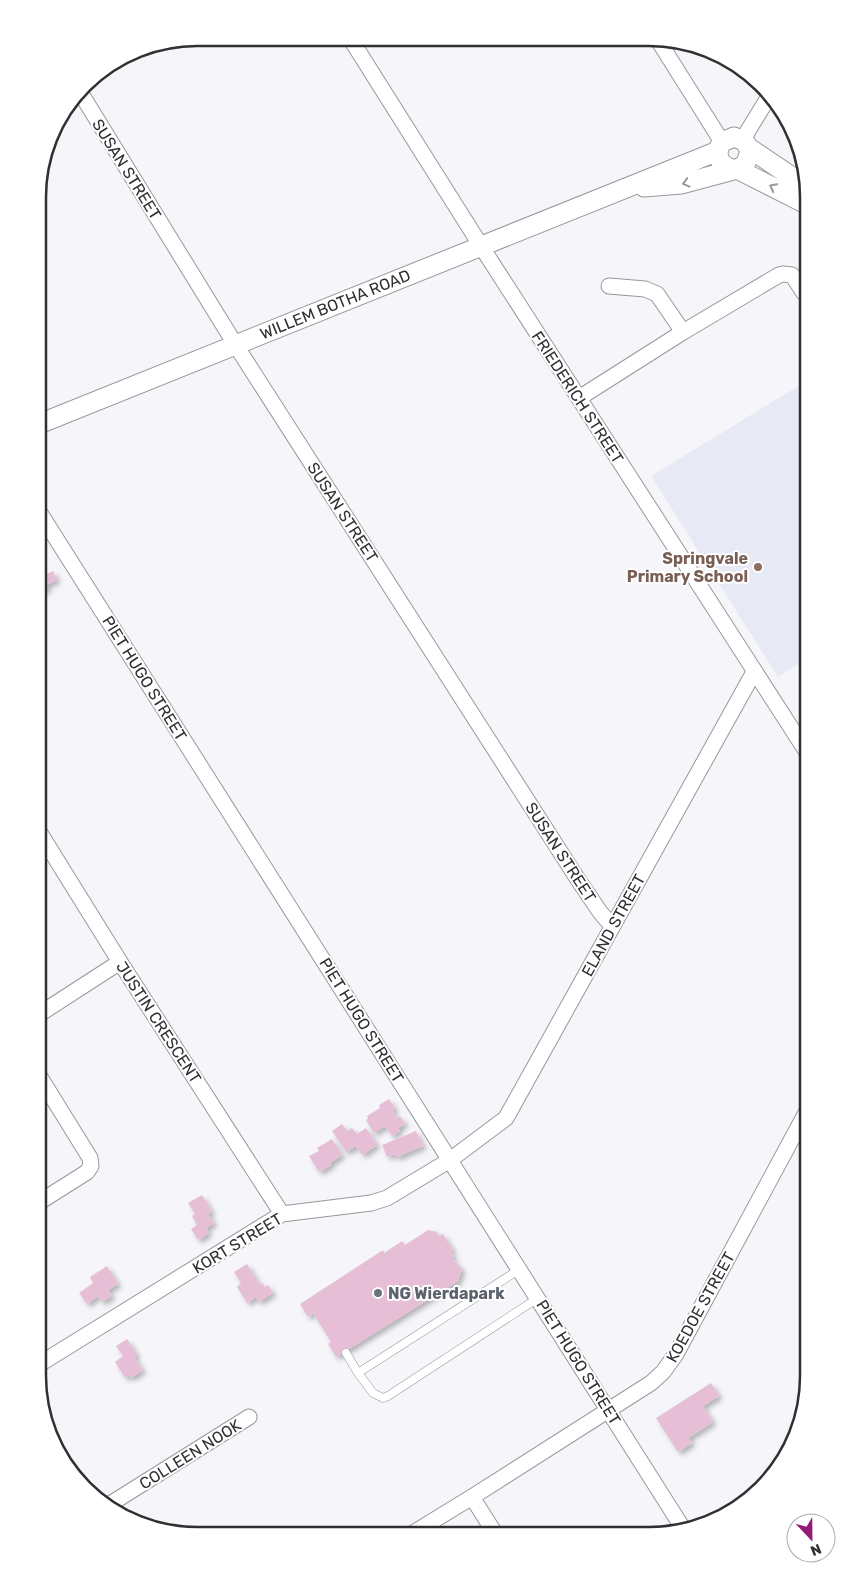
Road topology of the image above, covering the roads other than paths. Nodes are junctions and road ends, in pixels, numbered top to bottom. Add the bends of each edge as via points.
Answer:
1 (355, 47) edge
2 (662, 47) edge
3 (84, 98) edge
4 (766, 103) edge
5 (746, 144) junction
6 (720, 147) junction
7 (735, 169) junction
8 (798, 181) edge
9 (632, 187) junction
10 (800, 201) edge
11 (481, 246) junction
12 (609, 286) dead end
13 (800, 287) edge
14 (683, 332) junction
15 (235, 344) junction
16 (579, 398) junction
17 (46, 421) edge
18 (46, 523) edge
19 (754, 672) junction
20 (800, 736) edge
21 (46, 843) edge
22 (612, 926) junction
23 (120, 962) junction
24 (46, 1010) edge
25 (46, 1089) edge
26 (799, 1124) edge
27 (450, 1160) junction
28 (46, 1198) edge
29 (282, 1214) junction
30 (520, 1268) junction
31 (538, 1298) junction
32 (346, 1354) dead end
33 (46, 1360) edge
34 (358, 1373) junction
35 (609, 1410) junction
36 (249, 1417) dead end
37 (472, 1497) junction
38 (114, 1501) edge
39 (680, 1523) edge
40 (423, 1527) edge
41 (491, 1527) edge

1 - 11 street, FRIEDERICH STREET
2 - 6 street
3 - 15 street, SUSAN STREET
4 - 5 street
5 - 6 street via 734,137 728,138
5 - 7 street via 750,152 748,161
5 - 8 street
6 - 7 street via 721,163
6 - 9 street, WILLEM BOTHA ROAD
7 -> 9 street, WILLEM BOTHA ROAD via 681,184
10 -> 7 street
9 - 11 street, WILLEM BOTHA ROAD
11 - 15 street, WILLEM BOTHA ROAD
11 - 16 street, FRIEDERICH STREET
12 - 14 street via 645,289 657,294
13 - 14 street via 792,275 779,275
14 - 16 street
15 - 17 street, WILLEM BOTHA ROAD
15 - 22 street, SUSAN STREET via 577,878
16 - 19 street, FRIEDERICH STREET
18 - 27 street, PIET HUGO STREET
19 - 20 street, FRIEDERICH STREET
19 - 22 street, ELAND STREET
21 - 23 street, JUSTIN CRESCENT
22 - 27 street, ELAND STREET via 509,1113
23 - 24 street
23 - 29 street, JUSTIN CRESCENT
25 - 28 street via 90,1158 91,1166 87,1172
26 - 35 street, KOEDOE STREET via 672,1360 658,1377
27 - 29 street, KORT STREET via 379,1201
27 - 30 street, PIET HUGO STREET
29 - 33 street, KORT STREET
30 - 31 street, PIET HUGO STREET
30 - 34 lane
31 - 34 lane via 388,1396 383,1398 372,1393
31 - 35 street, PIET HUGO STREET
32 - 34 lane
35 - 37 street, KOEDOE STREET
35 - 39 street, PIET HUGO STREET
36 - 38 street, COLLEEN NOOK
37 - 40 street, KOEDOE STREET
37 - 41 street

